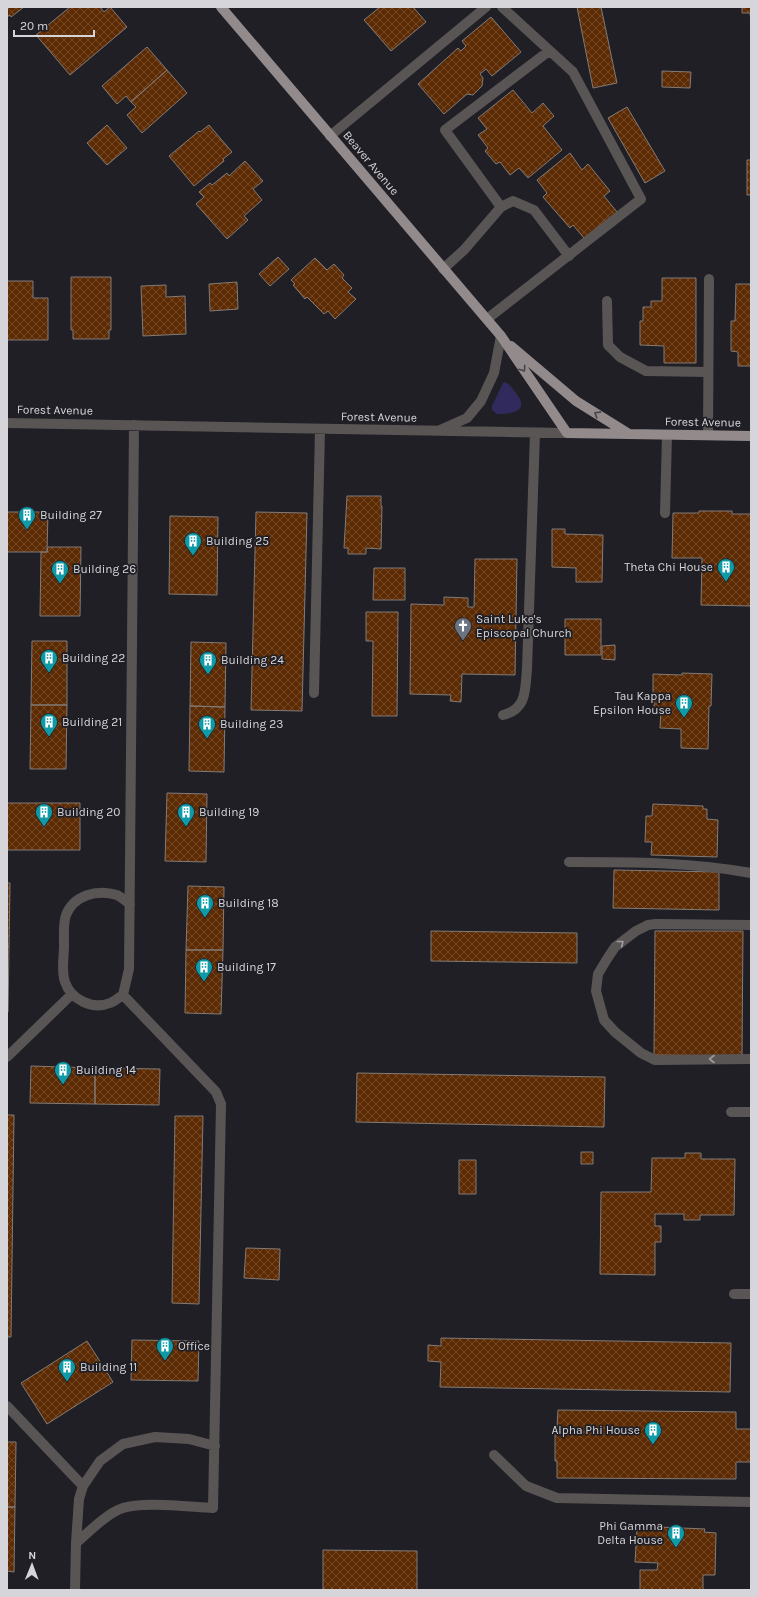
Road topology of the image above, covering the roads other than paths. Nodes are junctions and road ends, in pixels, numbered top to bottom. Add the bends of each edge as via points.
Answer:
1 (221, 7) edge
2 (486, 7) edge
3 (502, 7) edge
4 (549, 50) junction
5 (330, 136) junction
6 (501, 207) junction
7 (569, 256) junction
8 (443, 269) junction
9 (709, 279) dead end
10 (607, 301) dead end
11 (487, 319) junction
12 (501, 336) junction
13 (708, 372) junction
14 (7, 423) edge
15 (134, 425) junction
16 (320, 429) junction
17 (436, 431) junction
18 (535, 433) junction
19 (567, 433) junction
20 (630, 434) junction
21 (667, 435) junction
22 (708, 435) junction
23 (751, 436) edge
24 (665, 513) dead end
25 (314, 693) dead end
26 (503, 715) dead end
27 (569, 862) dead end
28 (751, 873) edge
29 (130, 904) junction
30 (751, 925) edge
31 (71, 995) junction
32 (123, 995) junction
33 (7, 1057) edge
34 (751, 1059) edge
35 (731, 1112) dead end
36 (751, 1112) edge
37 (734, 1294) dead end
38 (751, 1294) edge
39 (7, 1406) edge
40 (215, 1446) junction
41 (494, 1455) dead end
42 (83, 1486) junction
43 (751, 1502) edge
44 (76, 1543) junction
45 (75, 1590) edge

1 - 5 main road, Beaver Avenue
2 - 5 street
3 - 4 street
4 - 6 street via 445,130
4 - 7 street via 573,72 641,199
5 - 8 main road, Beaver Avenue
6 - 7 street via 512,201 534,210
6 - 8 street via 464,250
7 - 11 street
8 - 11 main road, Beaver Avenue
9 - 13 street
10 - 13 street via 608,345 620,358 646,371
11 - 12 main road, Beaver Avenue
12 - 17 street via 494,373 481,401 467,418
12 -> 19 main road, Beaver Avenue
20 -> 12 main road, Beaver Avenue via 576,401
13 - 22 street
14 - 15 street, Forest Avenue
15 - 16 street, Forest Avenue
15 - 29 street
16 - 17 street, Forest Avenue
16 - 25 street
17 - 18 street, Forest Avenue
18 - 19 street, Forest Avenue
18 - 26 street via 525,689 523,700 513,712
19 - 20 main road, Forest Avenue
20 - 21 main road, Forest Avenue
21 - 22 main road, Forest Avenue
21 - 24 street
22 - 23 main road, Forest Avenue
27 - 28 street via 650,862
29 - 31 street via 118,896 101,893 87,895 73,903 65,917 63,969
29 - 32 street via 129,969
34 -> 30 street via 655,1060 641,1053 604,1020 596,991 598,974 615,947 648,925
31 - 32 street via 97,1005 110,1003
31 - 33 street
32 - 40 street via 216,1092 221,1104
35 - 36 street
37 - 38 street
39 - 42 street
40 - 42 street via 189,1438 155,1437 123,1444 100,1461
40 - 44 street via 214,1508 142,1505 123,1508
41 - 43 street via 526,1486 557,1498
42 - 44 street via 79,1499
44 - 45 street

